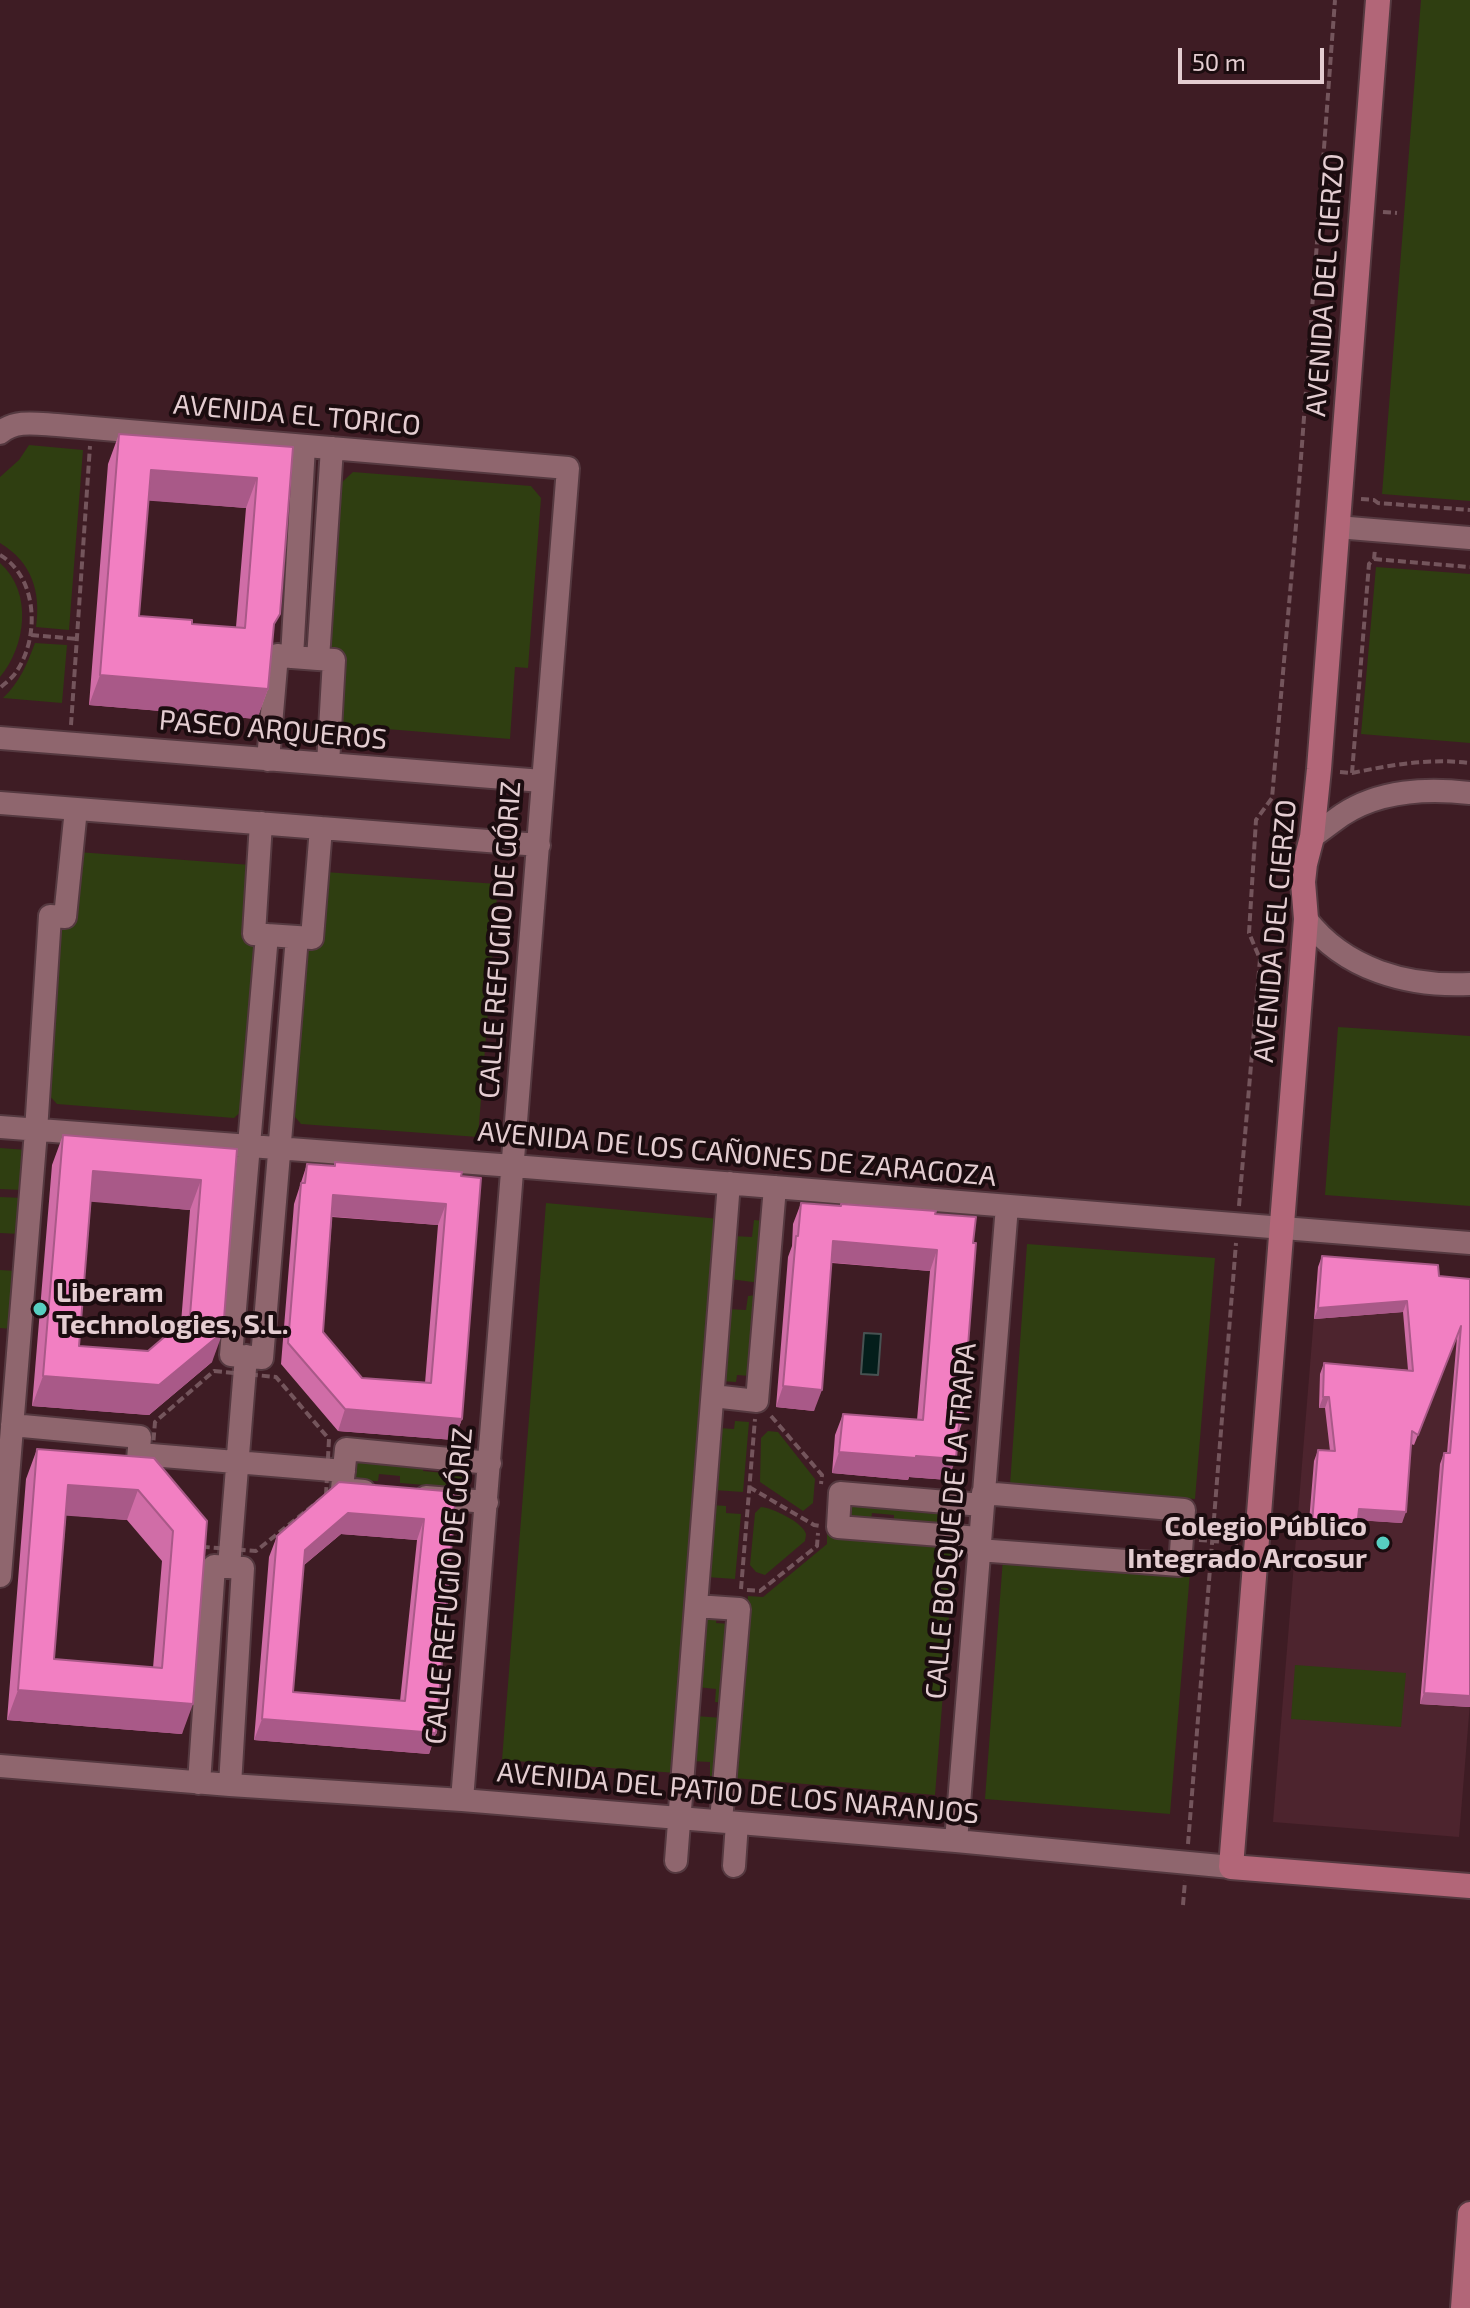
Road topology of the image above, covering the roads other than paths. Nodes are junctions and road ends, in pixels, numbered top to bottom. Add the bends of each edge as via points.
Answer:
1 (1378, 0) edge
2 (10, 428) edge
3 (304, 446) junction
4 (332, 448) junction
5 (568, 468) joint
6 (1337, 527) junction
7 (1470, 538) edge
8 (292, 657) junction
9 (318, 659) junction
10 (0, 738) edge
11 (268, 760) junction
12 (328, 764) junction
13 (542, 781) junction
14 (1470, 793) edge
15 (0, 803) edge
16 (76, 809) junction
17 (261, 823) junction
18 (321, 828) junction
19 (1312, 837) junction
20 (539, 845) junction
21 (1306, 919) junction
22 (267, 935) junction
23 (297, 937) junction
24 (1470, 984) edge
25 (0, 1127) edge
26 (36, 1131) junction
27 (248, 1147) junction
28 (280, 1150) junction
29 (513, 1166) junction
30 (729, 1183) junction
31 (775, 1187) junction
32 (1007, 1206) junction
33 (1281, 1228) junction
34 (1470, 1243) edge
35 (246, 1356) junction
36 (713, 1396) junction
37 (12, 1425) junction
38 (139, 1454) junction
39 (238, 1462) junction
40 (490, 1463) junction
41 (94, 1467) edge
42 (344, 1471) junction
43 (982, 1499) junction
44 (487, 1502) junction
45 (978, 1544) junction
46 (229, 1567) junction
47 (0, 1576) edge
48 (696, 1606) junction
49 (0, 1766) edge
50 (199, 1783) junction
51 (230, 1785) junction
52 (462, 1800) junction
53 (680, 1818) junction
54 (729, 1822) junction
55 (956, 1841) junction
56 (676, 1861) dead end
57 (734, 1866) dead end
58 (1231, 1867) junction
59 (1470, 1886) edge
60 (1470, 2214) edge
61 (1463, 2308) edge

1 - 6 main road, AVENIDA DEL CIERZO
2 - 3 street, AVENIDA EL TORICO via 92,428
3 - 4 street, AVENIDA EL TORICO
3 - 8 street
4 - 5 street, AVENIDA EL TORICO
4 - 9 street
5 - 13 street, CALLE REFUGIO DE GÓRIZ
6 - 7 street
6 - 19 main road, AVENIDA DEL CIERZO
8 - 9 street
8 - 11 street via 277,655
9 - 12 street via 334,660
10 - 11 street, PASEO ARQUEROS
11 - 12 street, PASEO ARQUEROS
12 - 13 street, PASEO ARQUEROS
13 - 20 street, CALLE REFUGIO DE GÓRIZ
14 - 19 street via 1416,791 1369,801
15 - 16 street
16 - 17 street
16 - 26 street via 65,917 50,916
17 - 18 street
17 - 22 street via 254,934
18 - 20 street
18 - 23 street via 312,938
19 - 21 main road, AVENIDA DEL CIERZO via 1304,873
20 - 29 street, CALLE REFUGIO DE GÓRIZ
21 - 24 street via 1337,950 1371,969 1416,983
21 - 33 main road, AVENIDA DEL CIERZO
22 - 23 street
22 - 27 street
23 - 28 street
25 - 26 street, AVENIDA DE LOS CAÑONES DE ZARAGOZA
26 - 27 street, AVENIDA DE LOS CAÑONES DE ZARAGOZA
26 - 37 street
27 - 28 street, AVENIDA DE LOS CAÑONES DE ZARAGOZA
27 - 35 street via 231,1355
28 - 29 street, AVENIDA DE LOS CAÑONES DE ZARAGOZA
28 - 35 street via 262,1358
29 - 30 street, AVENIDA DE LOS CAÑONES DE ZARAGOZA
29 - 40 street, CALLE REFUGIO DE GÓRIZ
30 - 31 street, AVENIDA DE LOS CAÑONES DE ZARAGOZA
30 - 36 street
31 - 32 street, AVENIDA DE LOS CAÑONES DE ZARAGOZA
31 - 36 street via 757,1401
32 - 33 street, AVENIDA DE LOS CAÑONES DE ZARAGOZA
32 - 43 street, CALLE BOSQUE DE LA TRAPA
33 - 34 street, AVENIDA DE LOS CAÑONES DE ZARAGOZA
33 - 58 main road, AVENIDA DEL CIERZO
35 - 39 street
36 - 48 street
37 - 38 street via 140,1437
37 - 47 street via 16,1460
38 - 39 street
38 - 41 street via 137,1471
39 - 42 street
39 - 46 street
40 - 42 street via 346,1449
40 - 44 street, CALLE REFUGIO DE GÓRIZ
42 - 44 street via 342,1489
43 - 45 street, CALLE BOSQUE DE LA TRAPA
43 - 45 street via 840,1493 828,1526
43 - 45 street via 1184,1510 1180,1565
44 - 52 street, CALLE REFUGIO DE GÓRIZ
45 - 55 street, CALLE BOSQUE DE LA TRAPA
46 - 50 street via 214,1566
46 - 51 street via 243,1568
48 - 53 street
48 - 54 street via 740,1599
49 - 50 street, AVENIDA DEL PATIO DE LOS NARANJOS
50 - 51 street, AVENIDA DEL PATIO DE LOS NARANJOS
51 - 52 street, AVENIDA DEL PATIO DE LOS NARANJOS
52 - 53 street, AVENIDA DEL PATIO DE LOS NARANJOS
53 - 54 street, AVENIDA DEL PATIO DE LOS NARANJOS
53 - 56 street
54 - 55 street, AVENIDA DEL PATIO DE LOS NARANJOS
54 - 57 street
55 - 58 street, AVENIDA DEL PATIO DE LOS NARANJOS
58 - 59 main road, AVENIDA DEL PATIO DE LOS NARANJOS
60 - 61 main road

